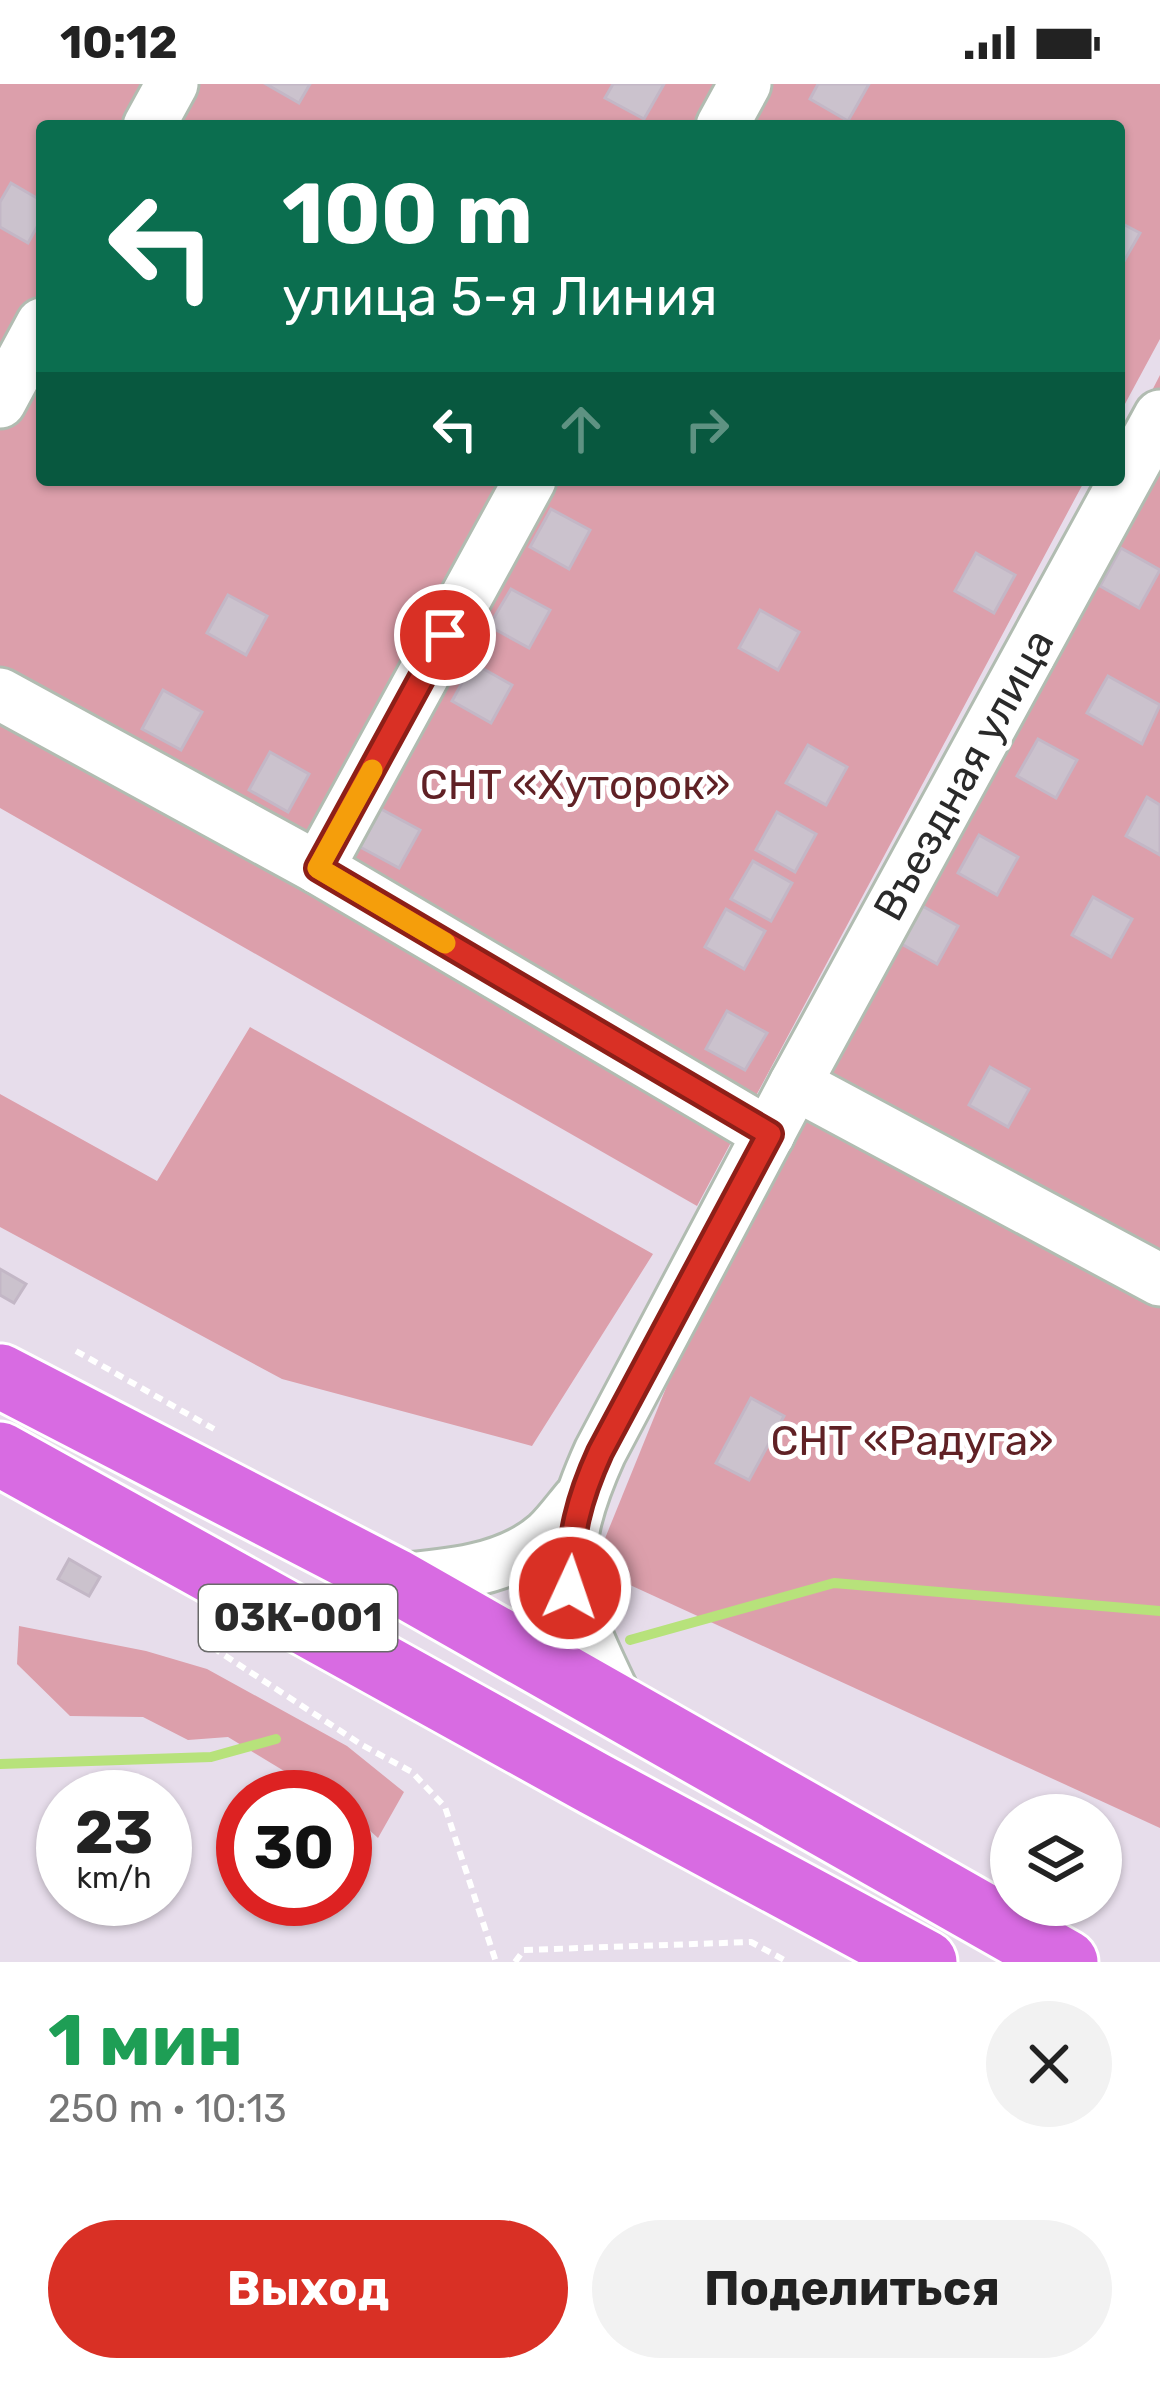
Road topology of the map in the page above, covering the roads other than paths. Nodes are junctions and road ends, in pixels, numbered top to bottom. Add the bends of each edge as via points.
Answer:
1 (172, 84) edge
2 (745, 84) edge
3 (152, 120) edge
4 (725, 120) edge
5 (36, 336) edge
6 (0, 402) edge
7 (1160, 416) edge
8 (1125, 480) edge
9 (527, 486) edge
10 (1122, 486) edge
11 (0, 694) edge
12 (318, 868) junction
13 (795, 1084) junction
14 (770, 1134) junction
15 (1160, 1280) edge
16 (0, 1376) edge
17 (0, 1454) edge
18 (578, 1500) junction
19 (394, 1580) junction
20 (620, 1706) junction
21 (925, 1962) edge
22 (1066, 1962) edge

1 - 3 street
2 - 4 street
5 - 6 street
7 - 8 street, Въездная улица
9 - 12 street
10 - 13 street, Въездная улица
11 - 12 street
12 - 14 street
13 - 14 street, Въездная улица
13 - 15 street
14 - 18 street, Въездная улица
16 - 19 main road, 03К-001
17 - 21 main road, 03К-001
18 - 19 street via 544,1538 508,1557 455,1575
18 - 20 street via 570,1588
19 - 20 main road, 03К-001
20 - 22 main road, 03К-001

